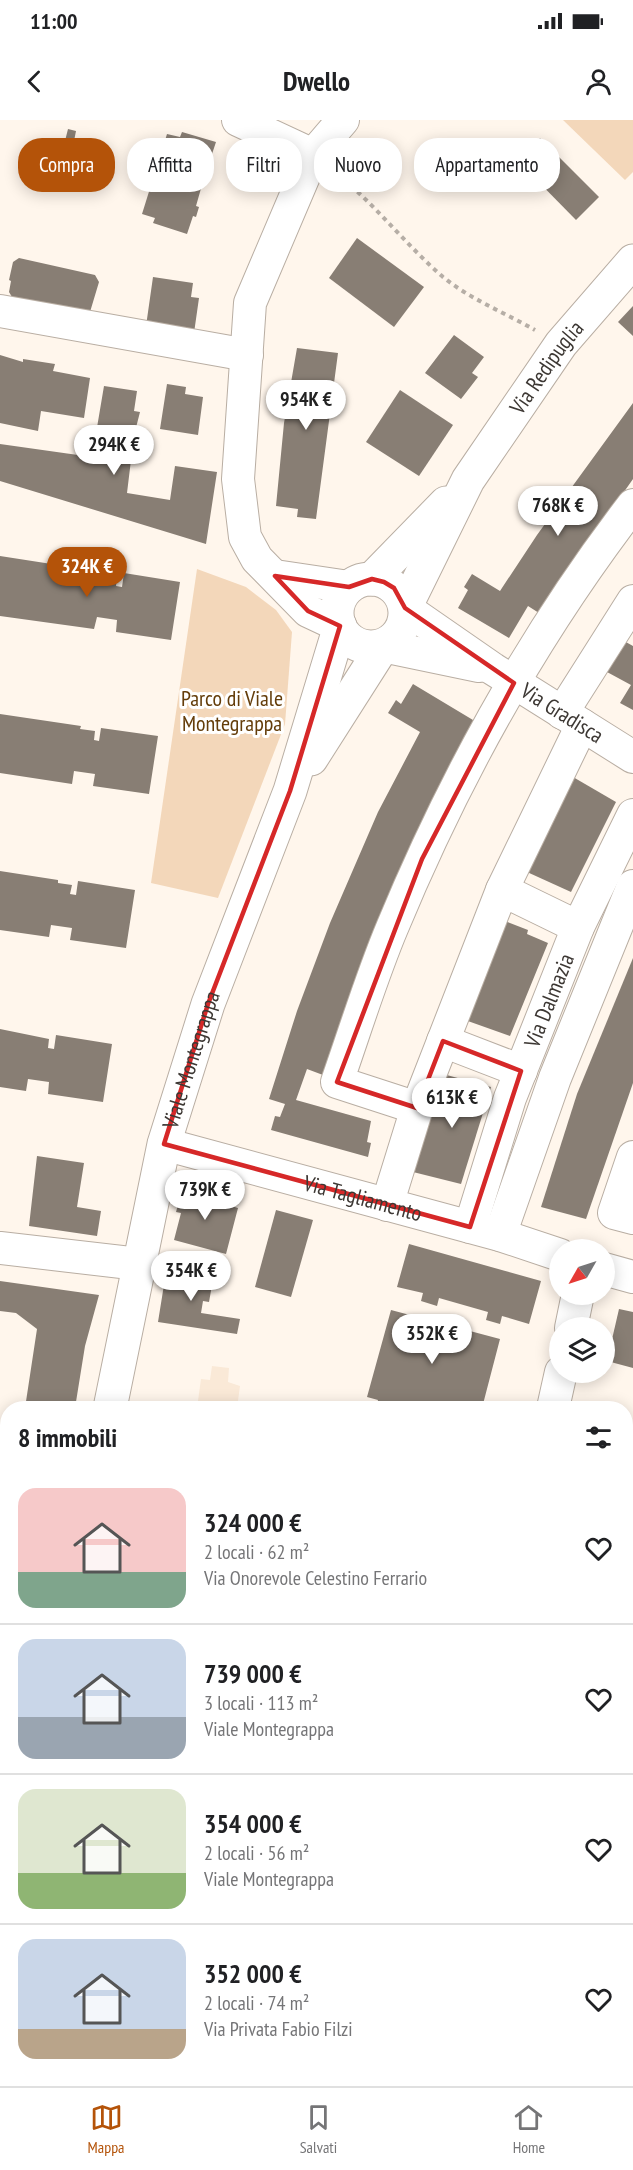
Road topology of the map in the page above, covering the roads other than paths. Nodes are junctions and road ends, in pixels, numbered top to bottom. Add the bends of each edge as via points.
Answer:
1 (237, 120) edge
2 (343, 120) edge
3 (313, 155) junction
4 (633, 261) edge
5 (0, 311) edge
6 (247, 355) junction
7 (468, 480) junction
8 (633, 505) edge
9 (275, 576) junction
10 (361, 583) junction
11 (633, 601) edge
12 (405, 608) junction
13 (340, 626) junction
14 (383, 646) junction
15 (503, 676) junction
16 (572, 719) junction
17 (633, 757) edge
18 (291, 791) junction
19 (633, 815) edge
20 (633, 886) edge
21 (502, 890) junction
22 (578, 927) junction
23 (443, 1041) junction
24 (521, 1071) junction
25 (417, 1108) junction
26 (164, 1144) junction
27 (633, 1157) edge
28 (387, 1204) junction
29 (633, 1218) edge
30 (470, 1227) junction
31 (500, 1235) junction
32 (0, 1248) edge
33 (549, 1251) edge
34 (140, 1264) junction
35 (615, 1272) edge
36 (633, 1276) edge
37 (559, 1383) edge
38 (111, 1401) edge
39 (555, 1401) edge

1 - 3 street
2 - 3 street
3 - 6 street via 250,303
4 - 7 main road, Via Redipuglia via 561,344
5 - 6 street
6 - 9 street via 238,479 245,537 257,559
7 - 10 main road, Via Redipuglia
7 - 12 main road, Via Redipuglia
8 - 15 street
9 - 10 street
9 - 13 street via 308,611
10 - 12 main road via 394,588
10 - 13 main road, Viale Montegrappa via 341,598 337,612
11 - 16 street
12 - 14 main road, Viale Montegrappa via 401,631
12 - 15 street, Via Gradisca
13 - 14 main road via 358,645
13 - 18 main road, Viale Montegrappa
14 - 15 street, Via Gradisca
14 - 18 main road, Viale Montegrappa
15 - 16 street, Via Gradisca
15 - 25 street via 391,930 337,1083
16 - 17 street, Via Gradisca
16 - 21 street
18 - 26 main road, Viale Montegrappa via 208,1004
19 - 22 street, Via Dalmazia
20 - 31 street, Via Dalmazia via 555,1078
21 - 22 street
21 - 23 street
22 - 24 street, Via Dalmazia
23 - 24 street
23 - 25 street
24 - 30 street, Via Dalmazia
25 - 28 street
26 - 28 street, Via Tagliamento
26 - 34 main road, Viale Montegrappa
27 - 29 street via 614,1213
28 - 30 street, Via Tagliamento
30 - 31 street, Via Tagliamento
31 - 33 street, Via Tagliamento
32 - 34 street
34 - 38 main road, Viale Montegrappa
35 - 36 street
37 - 39 street

